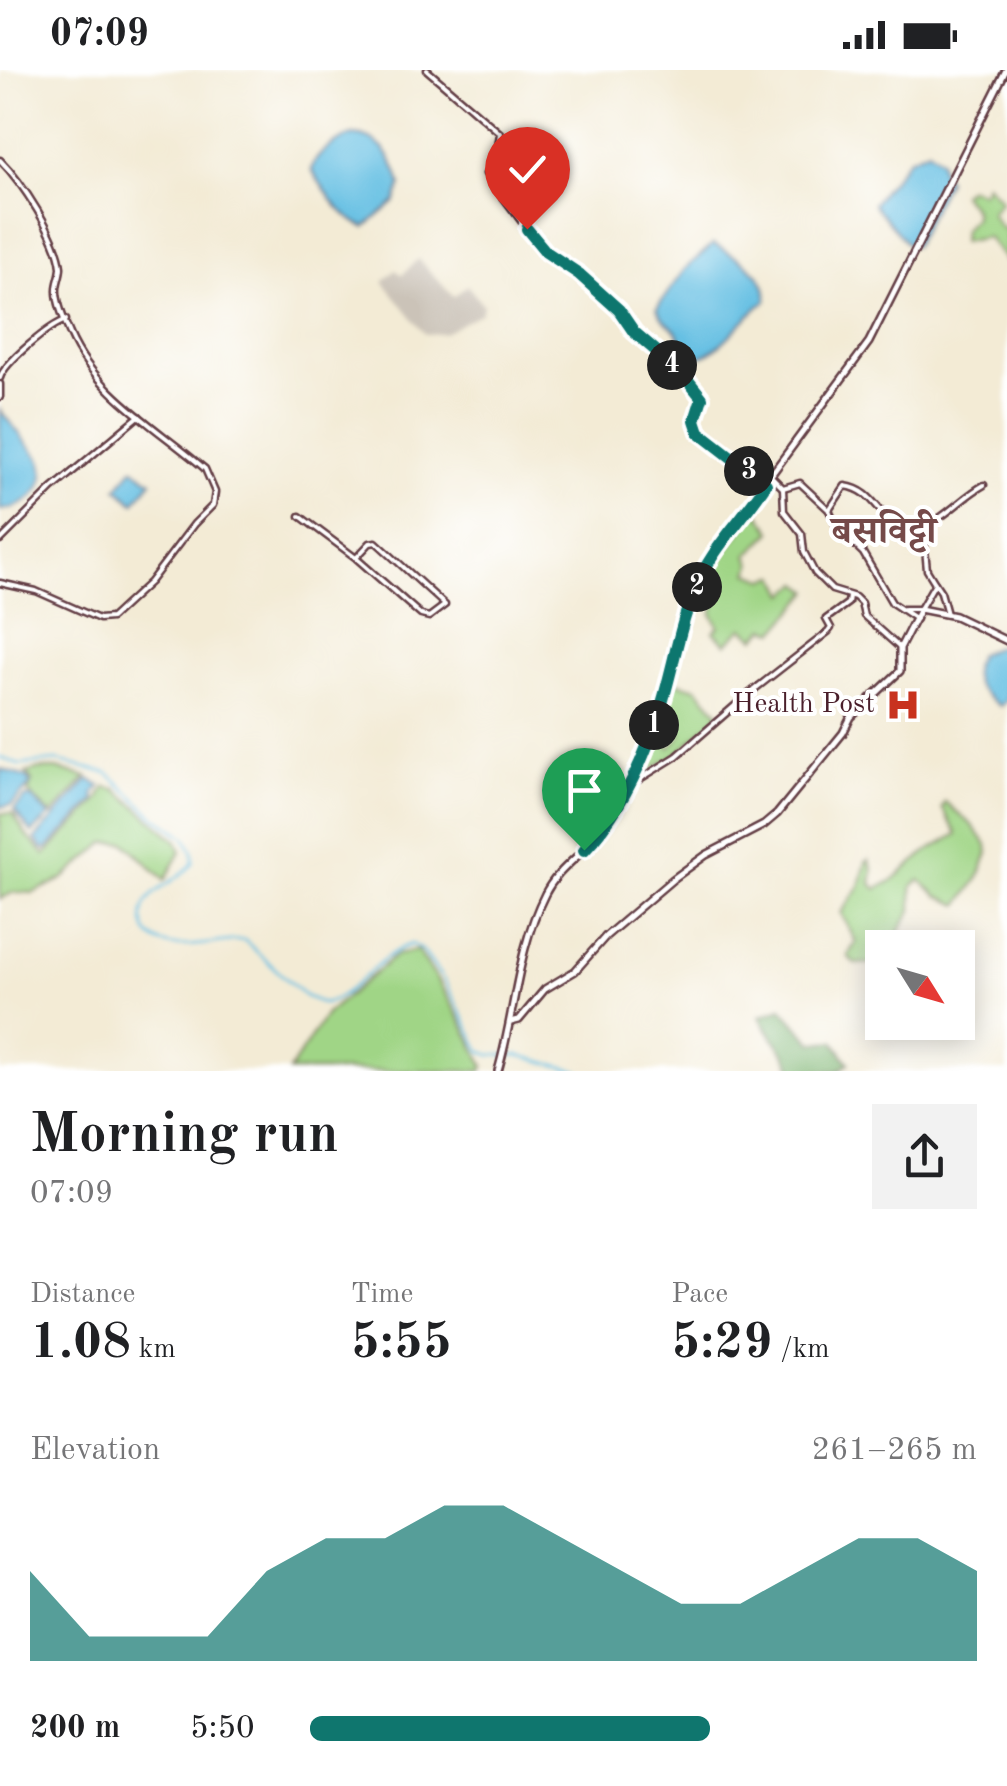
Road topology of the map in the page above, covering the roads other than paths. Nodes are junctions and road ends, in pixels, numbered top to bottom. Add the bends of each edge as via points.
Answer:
1 (428, 70) edge
2 (1006, 70) edge
3 (0, 160) edge
4 (66, 320) junction
5 (0, 381) edge
6 (0, 397) edge
7 (139, 416) junction
8 (770, 476) junction
9 (766, 484) junction
10 (984, 486) dead end
11 (783, 488) junction
12 (828, 510) junction
13 (300, 516) dead end
14 (920, 535) junction
15 (0, 541) edge
16 (356, 558) junction
17 (0, 583) edge
18 (935, 583) junction
19 (850, 596) junction
20 (904, 609) junction
21 (920, 609) junction
22 (947, 614) junction
23 (916, 618) junction
24 (1007, 631) edge
25 (1003, 639) edge
26 (900, 648) junction
27 (632, 784) junction
28 (512, 1022) junction
29 (498, 1071) edge

1 - 9 street via 500,133 486,174 535,240 600,292 683,374 702,398 695,420 699,432
2 - 8 street via 869,342
3 - 4 street via 27,194 61,263 57,289
4 - 5 street via 6,364
4 - 7 street via 86,363
5 - 6 street
7 - 15 street
7 - 17 street via 205,469 216,492 214,505 150,582 116,614 98,619
8 - 9 street
8 - 11 street
9 - 27 street via 700,579
10 - 14 street via 922,527
11 - 12 street via 800,483
11 - 19 street via 782,506 802,534 809,564 828,587
12 - 14 street via 850,486 873,498 893,523
12 - 20 street via 892,602
13 - 16 street
14 - 18 street
16 - 16 street via 421,614 431,616 445,604 376,542
18 - 21 street
18 - 22 street
19 - 26 street
19 - 27 street via 826,619 828,632 677,756
20 - 21 street
20 - 23 street
21 - 22 street
21 - 23 street
22 - 25 street
23 - 26 street
24 - 25 street
26 - 28 street via 900,671 851,717 777,814 673,878
27 - 28 street via 543,897 513,997
28 - 29 street

